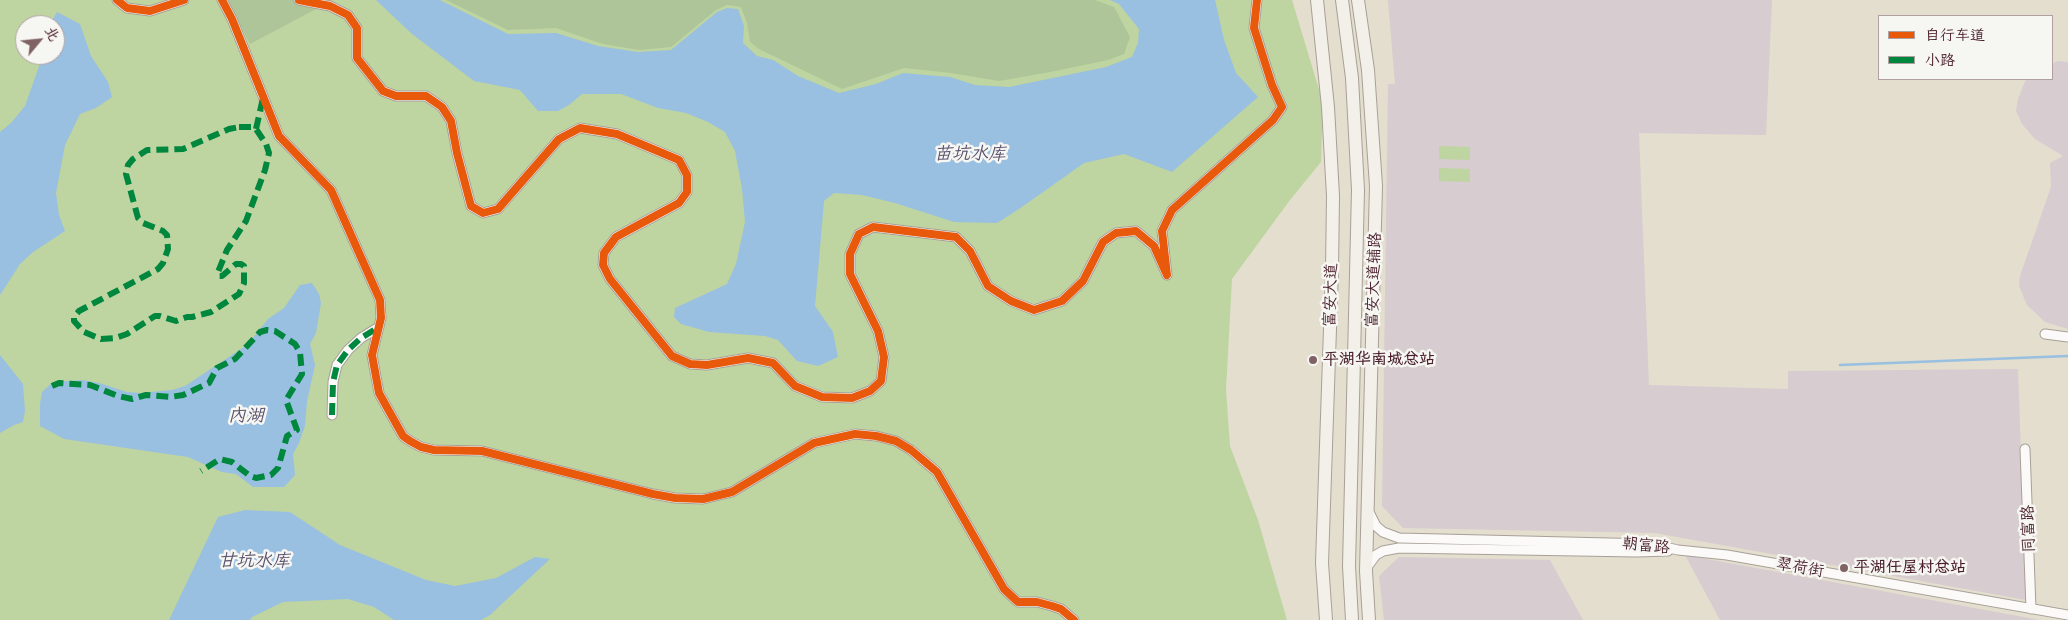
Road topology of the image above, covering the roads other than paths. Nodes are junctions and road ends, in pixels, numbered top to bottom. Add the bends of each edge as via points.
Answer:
1 (184, 0) edge
2 (222, 0) edge
3 (299, 0) edge
4 (1257, 0) edge
5 (1316, 0) edge
6 (1342, 0) edge
7 (1358, 0) edge
8 (118, 2) edge
9 (379, 327) junction
10 (2045, 334) dead end
11 (2068, 337) edge
12 (332, 415) dead end
13 (1370, 419) junction
14 (2025, 449) dead end
15 (1367, 506) junction
16 (1350, 512) junction
17 (1678, 550) junction
18 (1366, 571) junction
19 (2031, 609) junction
20 (2068, 615) edge
21 (1074, 620) edge
22 (1326, 620) edge
23 (1352, 620) edge
24 (1370, 620) edge

1 - 8 street via 150,11 127,8
2 - 9 street via 280,136 331,190 380,300
3 - 4 street via 330,6 348,15 357,28 357,58 383,91 396,96 426,96 442,107 451,121 471,206 483,213 498,209 558,140 580,128 617,134 679,160 687,175 687,192 679,203 616,237 604,253 603,265 610,279 672,356 690,364 707,365 748,358 773,363 794,386 822,398 852,398 870,391 882,381 884,357 878,331 850,274 850,254 859,234 873,227 956,237 970,251 988,286 1034,310 1062,301 1083,281 1103,242 1116,233 1136,232 1154,246 1168,275 1162,232 1172,210 1273,120 1282,108 1254,28
5 - 22 main road, 富安大道 via 1328,107 1333,196 1322,563
6 - 16 main road, 富安大道 via 1352,78 1358,190
7 - 13 main road, 富安大道辅路 via 1368,70 1375,168
9 - 12 street via 361,338 337,364
9 - 21 street via 372,355 379,393 403,436 421,447 434,450 482,451 668,497 703,499 732,492 814,443 854,434 896,441 937,472 1004,589 1018,602 1052,606
10 - 11 street
13 - 15 main road, 富安大道辅路
13 - 16 main road
14 - 19 street, 同富路
15 - 17 street, 朝富路 via 1376,526 1399,538 1637,543
15 - 18 main road, 富安大道辅路
16 - 23 main road, 富安大道
17 - 18 street, 朝富路 via 1399,548 1376,555
17 - 19 street, 翠荷街 via 1727,555
18 - 24 main road, 富安大道辅路
19 - 20 street, 翠荷街

